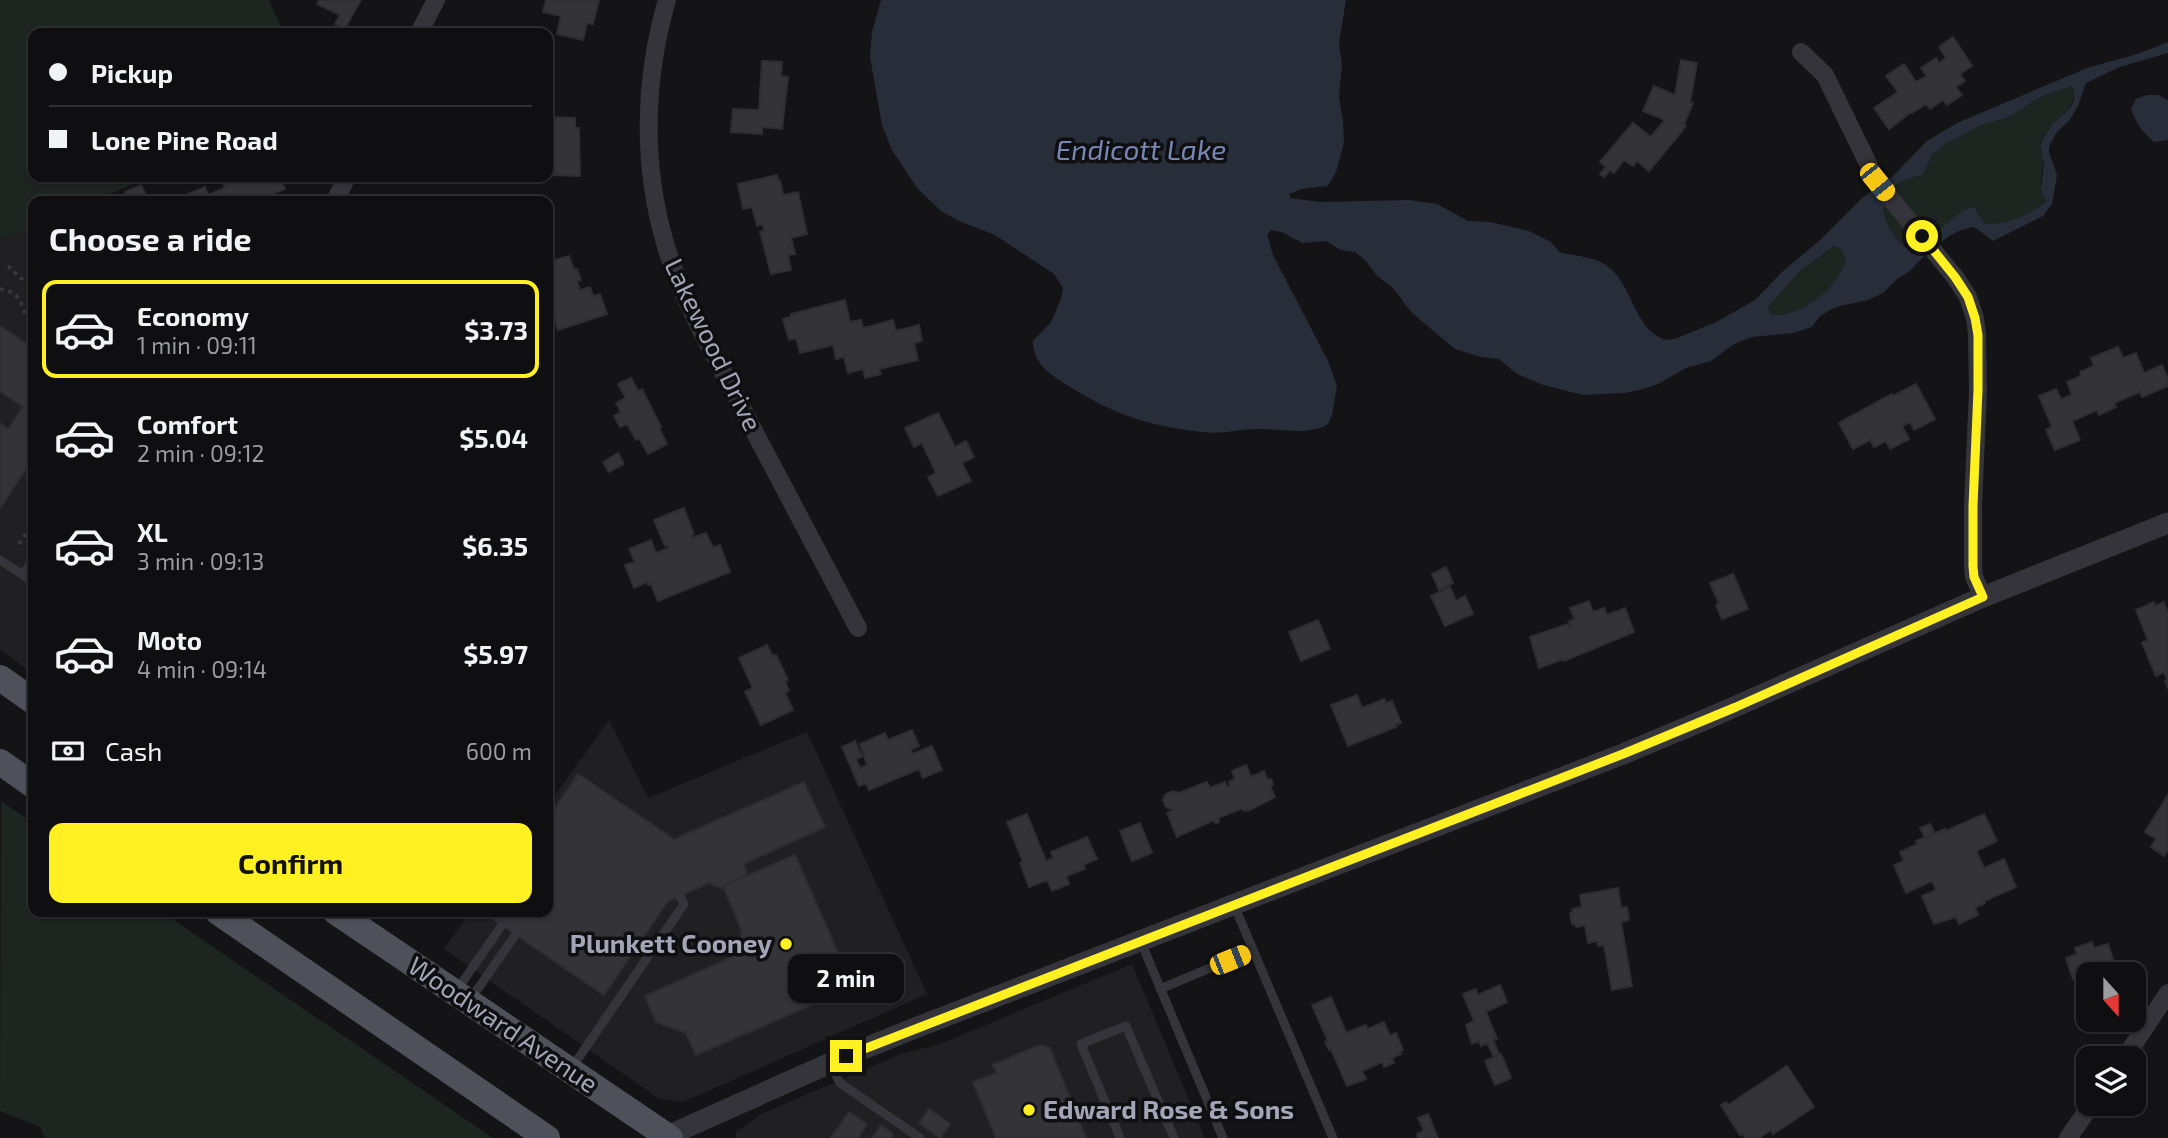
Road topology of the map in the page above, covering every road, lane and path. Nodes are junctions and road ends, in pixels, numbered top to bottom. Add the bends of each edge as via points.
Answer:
1 (436, 0) edge
2 (667, 0) edge
3 (422, 28) edge
4 (1801, 52) dead end
5 (8, 267) dead end
6 (28, 285) edge
7 (0, 289) edge
8 (28, 319) edge
9 (2168, 523) edge
10 (28, 530) edge
11 (19, 544) dead end
12 (0, 560) edge
13 (28, 568) edge
14 (23, 575) junction
15 (28, 578) edge
16 (1983, 597) junction
17 (858, 628) dead end
18 (0, 678) edge
19 (28, 698) edge
20 (0, 762) edge
21 (28, 782) edge
22 (680, 896) dead end
23 (1234, 905) junction
24 (229, 917) edge
25 (343, 917) edge
26 (502, 925) dead end
27 (516, 934) dead end
28 (1141, 942) junction
29 (1253, 950) junction
30 (1160, 989) junction
31 (2168, 993) edge
32 (462, 997) junction
33 (2133, 1046) edge
34 (830, 1063) junction
35 (570, 1070) junction
36 (2084, 1116) edge
37 (667, 1137) edge
38 (547, 1138) edge
39 (920, 1138) edge
40 (1120, 1138) edge
41 (1174, 1138) edge
42 (1223, 1138) edge
43 (1334, 1138) edge
44 (2068, 1138) edge

1 - 3 street
2 - 17 street, Lakewood Drive via 652,71 648,143 665,243 704,336
4 - 16 street via 1825,75 1877,182 1968,297 1978,335 1973,566
5 - 6 path
7 - 8 path via 17,295
9 - 16 street
10 - 11 path
12 - 14 lane
13 - 14 lane
14 - 15 lane
16 - 23 street via 1635,749
18 - 19 main road
20 - 21 main road
22 - 35 lane via 684,904
23 - 28 street
23 - 29 lane
24 - 38 main road
25 - 32 main road, Woodward Avenue
26 - 32 lane
27 - 32 lane
28 - 30 lane
28 - 34 street
29 - 30 lane
29 - 43 lane
30 - 42 lane
31 - 33 street
32 - 35 main road, Woodward Avenue
34 - 37 street
34 - 39 lane via 840,1083
35 - 37 main road, Woodward Avenue
36 - 44 street
40 - 41 lane via 1081,1044 1126,1026

